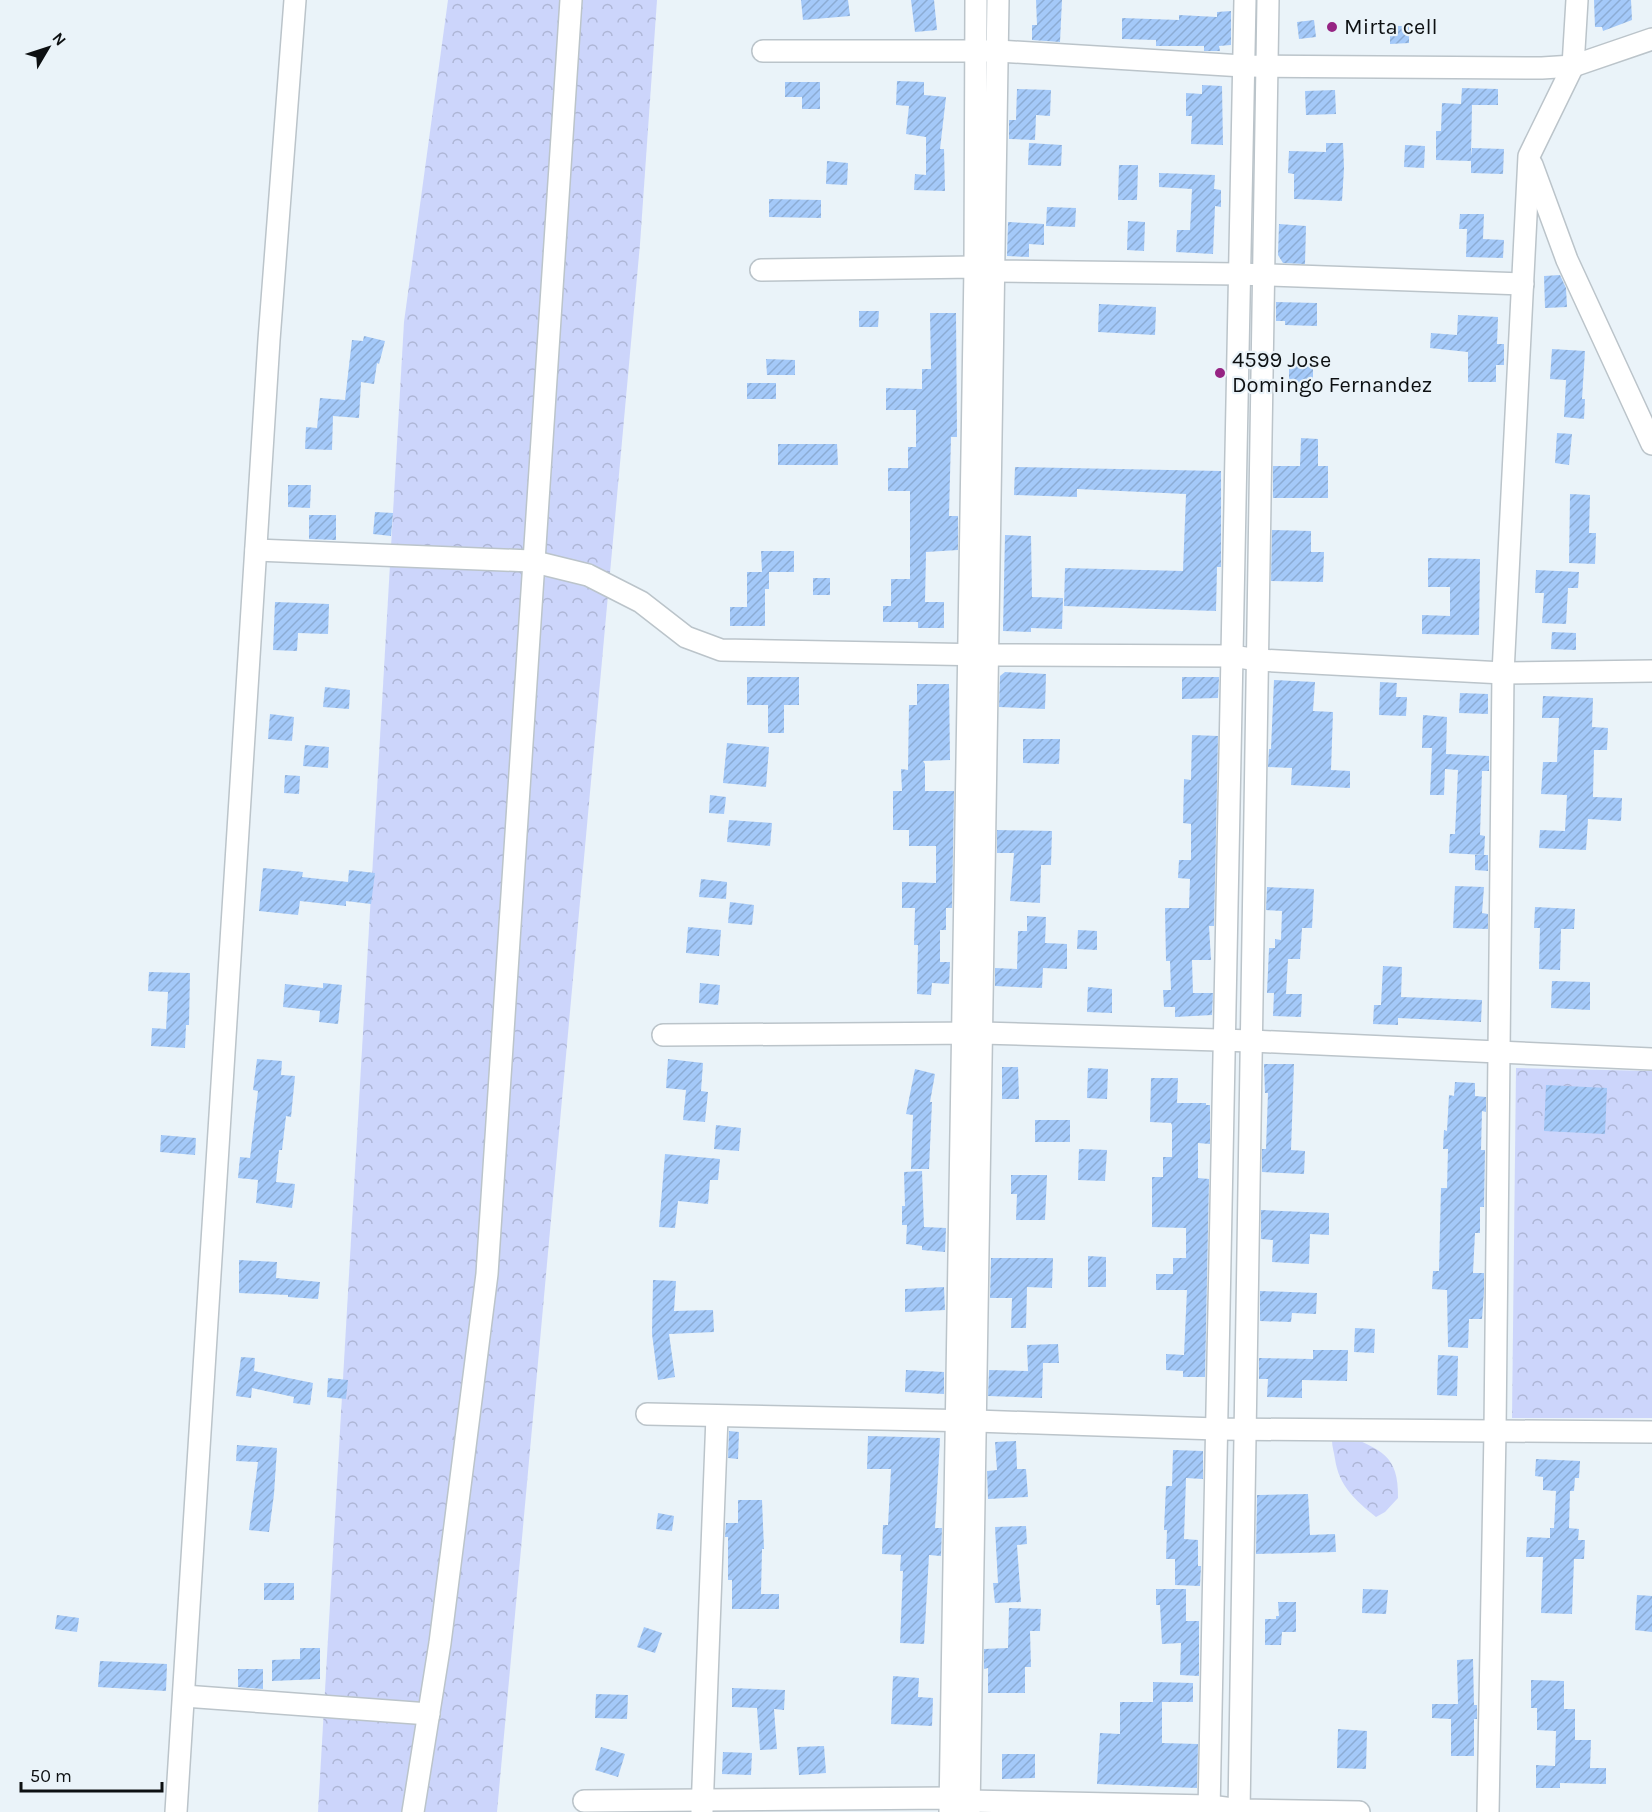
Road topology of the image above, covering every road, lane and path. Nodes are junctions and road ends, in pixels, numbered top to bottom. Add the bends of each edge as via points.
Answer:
1 (295, 0) edge
2 (571, 0) edge
3 (976, 0) edge
4 (998, 0) edge
5 (1245, 0) edge
6 (1268, 0) edge
7 (1576, 0) edge
8 (1652, 39) edge
9 (763, 51) dead end
10 (998, 51) junction
11 (975, 52) junction
12 (1243, 66) junction
13 (1267, 66) junction
14 (1573, 66) junction
15 (1529, 156) junction
16 (985, 269) junction
17 (761, 270) dead end
18 (1239, 274) junction
19 (1264, 276) junction
20 (1523, 284) junction
21 (1652, 444) edge
22 (256, 550) junction
23 (533, 561) junction
24 (978, 654) junction
25 (1232, 656) junction
26 (1258, 660) junction
27 (1652, 671) edge
28 (1503, 673) junction
29 (972, 1034) junction
30 (663, 1035) dead end
31 (1224, 1041) junction
32 (1252, 1041) junction
33 (1499, 1051) junction
34 (1652, 1059) edge
35 (647, 1414) dead end
36 (717, 1416) junction
37 (966, 1420) junction
38 (1245, 1429) junction
39 (1217, 1430) junction
40 (1495, 1431) junction
41 (1652, 1432) edge
42 (184, 1696) junction
43 (429, 1714) junction
44 (585, 1802) dead end
45 (702, 1806) edge
46 (960, 1806) edge
47 (1210, 1809) edge
48 (1240, 1811) edge
49 (176, 1812) edge
50 (413, 1812) edge
51 (1359, 1812) edge
52 (1488, 1812) edge

1 - 22 street
2 - 23 street
3 - 11 street
4 - 10 street
5 - 12 street
6 - 13 street
7 - 14 street
8 - 14 street
9 - 11 street
10 - 11 street
10 - 12 street
10 - 16 street
11 - 16 street
12 - 13 street
12 - 18 street
13 - 14 street
13 - 19 street
14 - 15 street
15 - 20 street
15 - 21 street via 1567,260
16 - 17 street
16 - 18 street
16 - 24 street
18 - 19 street
18 - 25 street
19 - 20 street
19 - 26 street
20 - 28 street
22 - 23 street
22 - 42 street
23 - 24 street via 588,575 641,602 686,637 721,650
23 - 43 street via 487,1274
24 - 25 street
24 - 29 street
25 - 26 street
25 - 31 street
26 - 28 street
26 - 32 street
27 - 28 street
28 - 33 street
29 - 30 street
29 - 31 street
29 - 37 street
31 - 32 street
31 - 39 street
32 - 33 street
32 - 38 street
33 - 34 street
33 - 40 street
35 - 36 street
36 - 37 street
36 - 45 street
37 - 39 street
37 - 46 street
38 - 39 street
38 - 40 street
38 - 48 street
39 - 47 street
40 - 41 street
40 - 52 street
42 - 43 street
42 - 49 street
43 - 50 street
44 - 45 street
45 - 46 street
46 - 47 street
47 - 48 street
48 - 51 street

